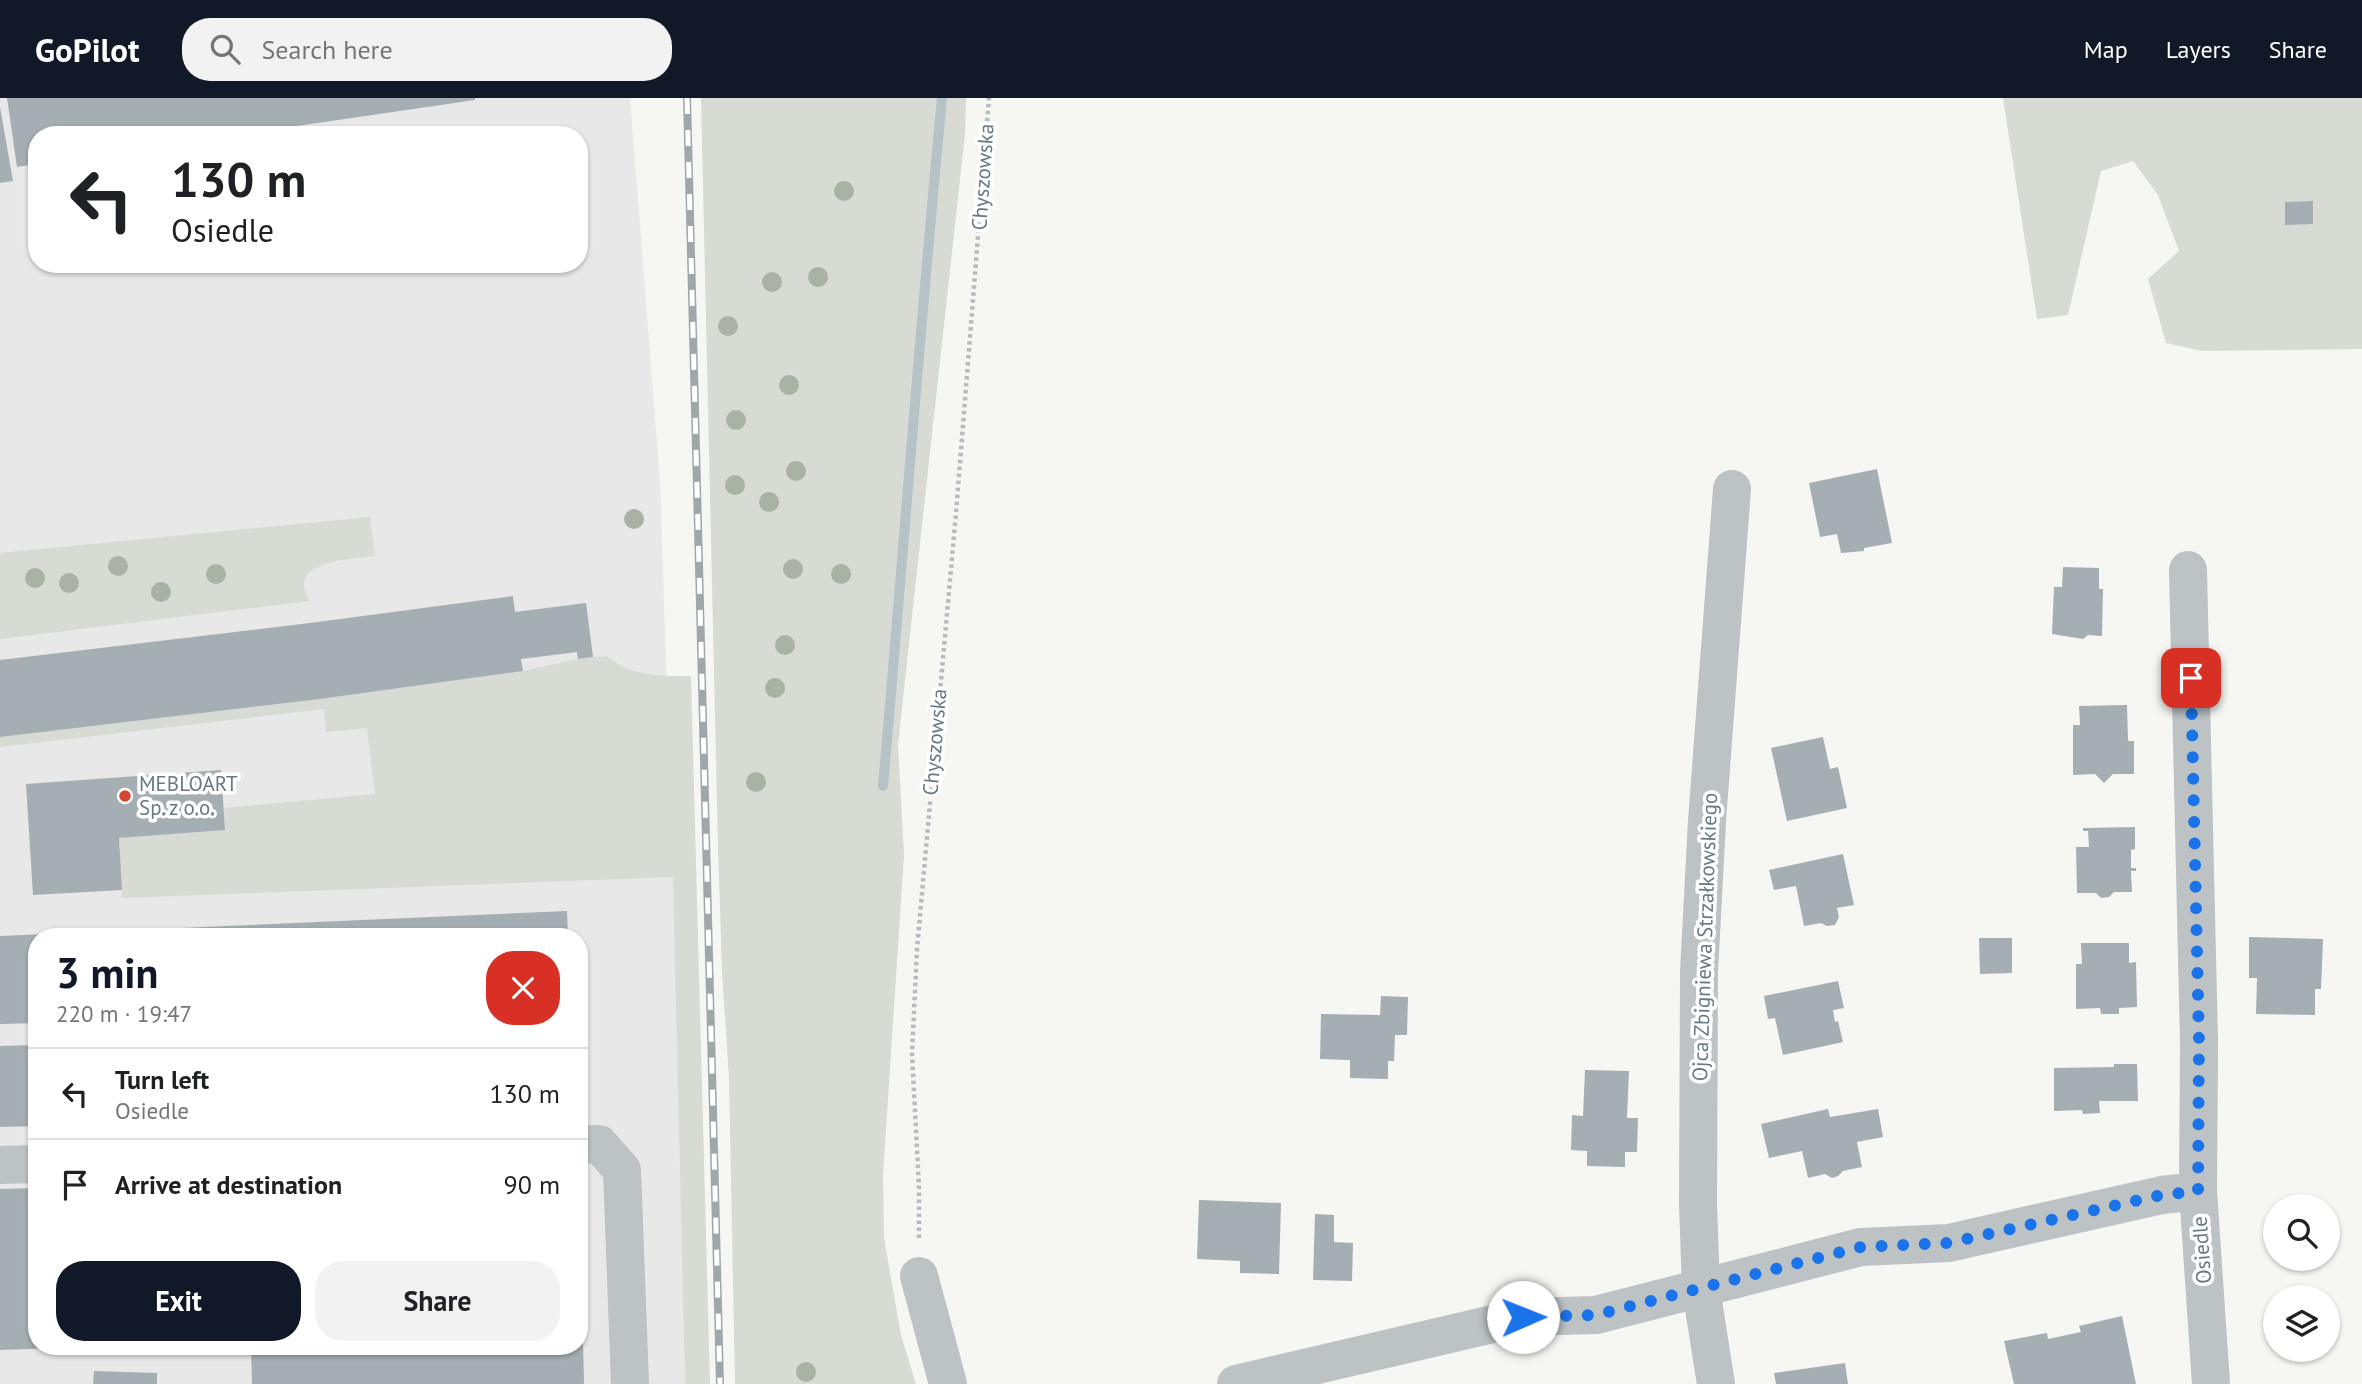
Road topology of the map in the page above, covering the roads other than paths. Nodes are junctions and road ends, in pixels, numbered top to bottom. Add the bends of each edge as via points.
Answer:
1 (1732, 489) dead end
2 (2188, 570) dead end
3 (588, 1145) edge
4 (28, 1164) edge
5 (0, 1165) edge
6 (2198, 1191) junction
7 (919, 1276) road end
8 (1701, 1289) junction
9 (630, 1384) edge
10 (948, 1384) edge
11 (1236, 1384) edge
12 (1716, 1384) edge
13 (2211, 1384) edge

1 - 8 street, Ojca Zbigniewa Strzałkowskiego via 1699,972
2 - 6 street, Osiedle via 2199,1029
3 - 9 street via 599,1144 622,1170
4 - 5 street
6 - 8 street via 1949,1243 1861,1247
6 - 13 street, Osiedle
7 - 10 street
8 - 11 street via 1596,1315 1523,1317
8 - 12 street, Ojca Zbigniewa Strzałkowskiego

